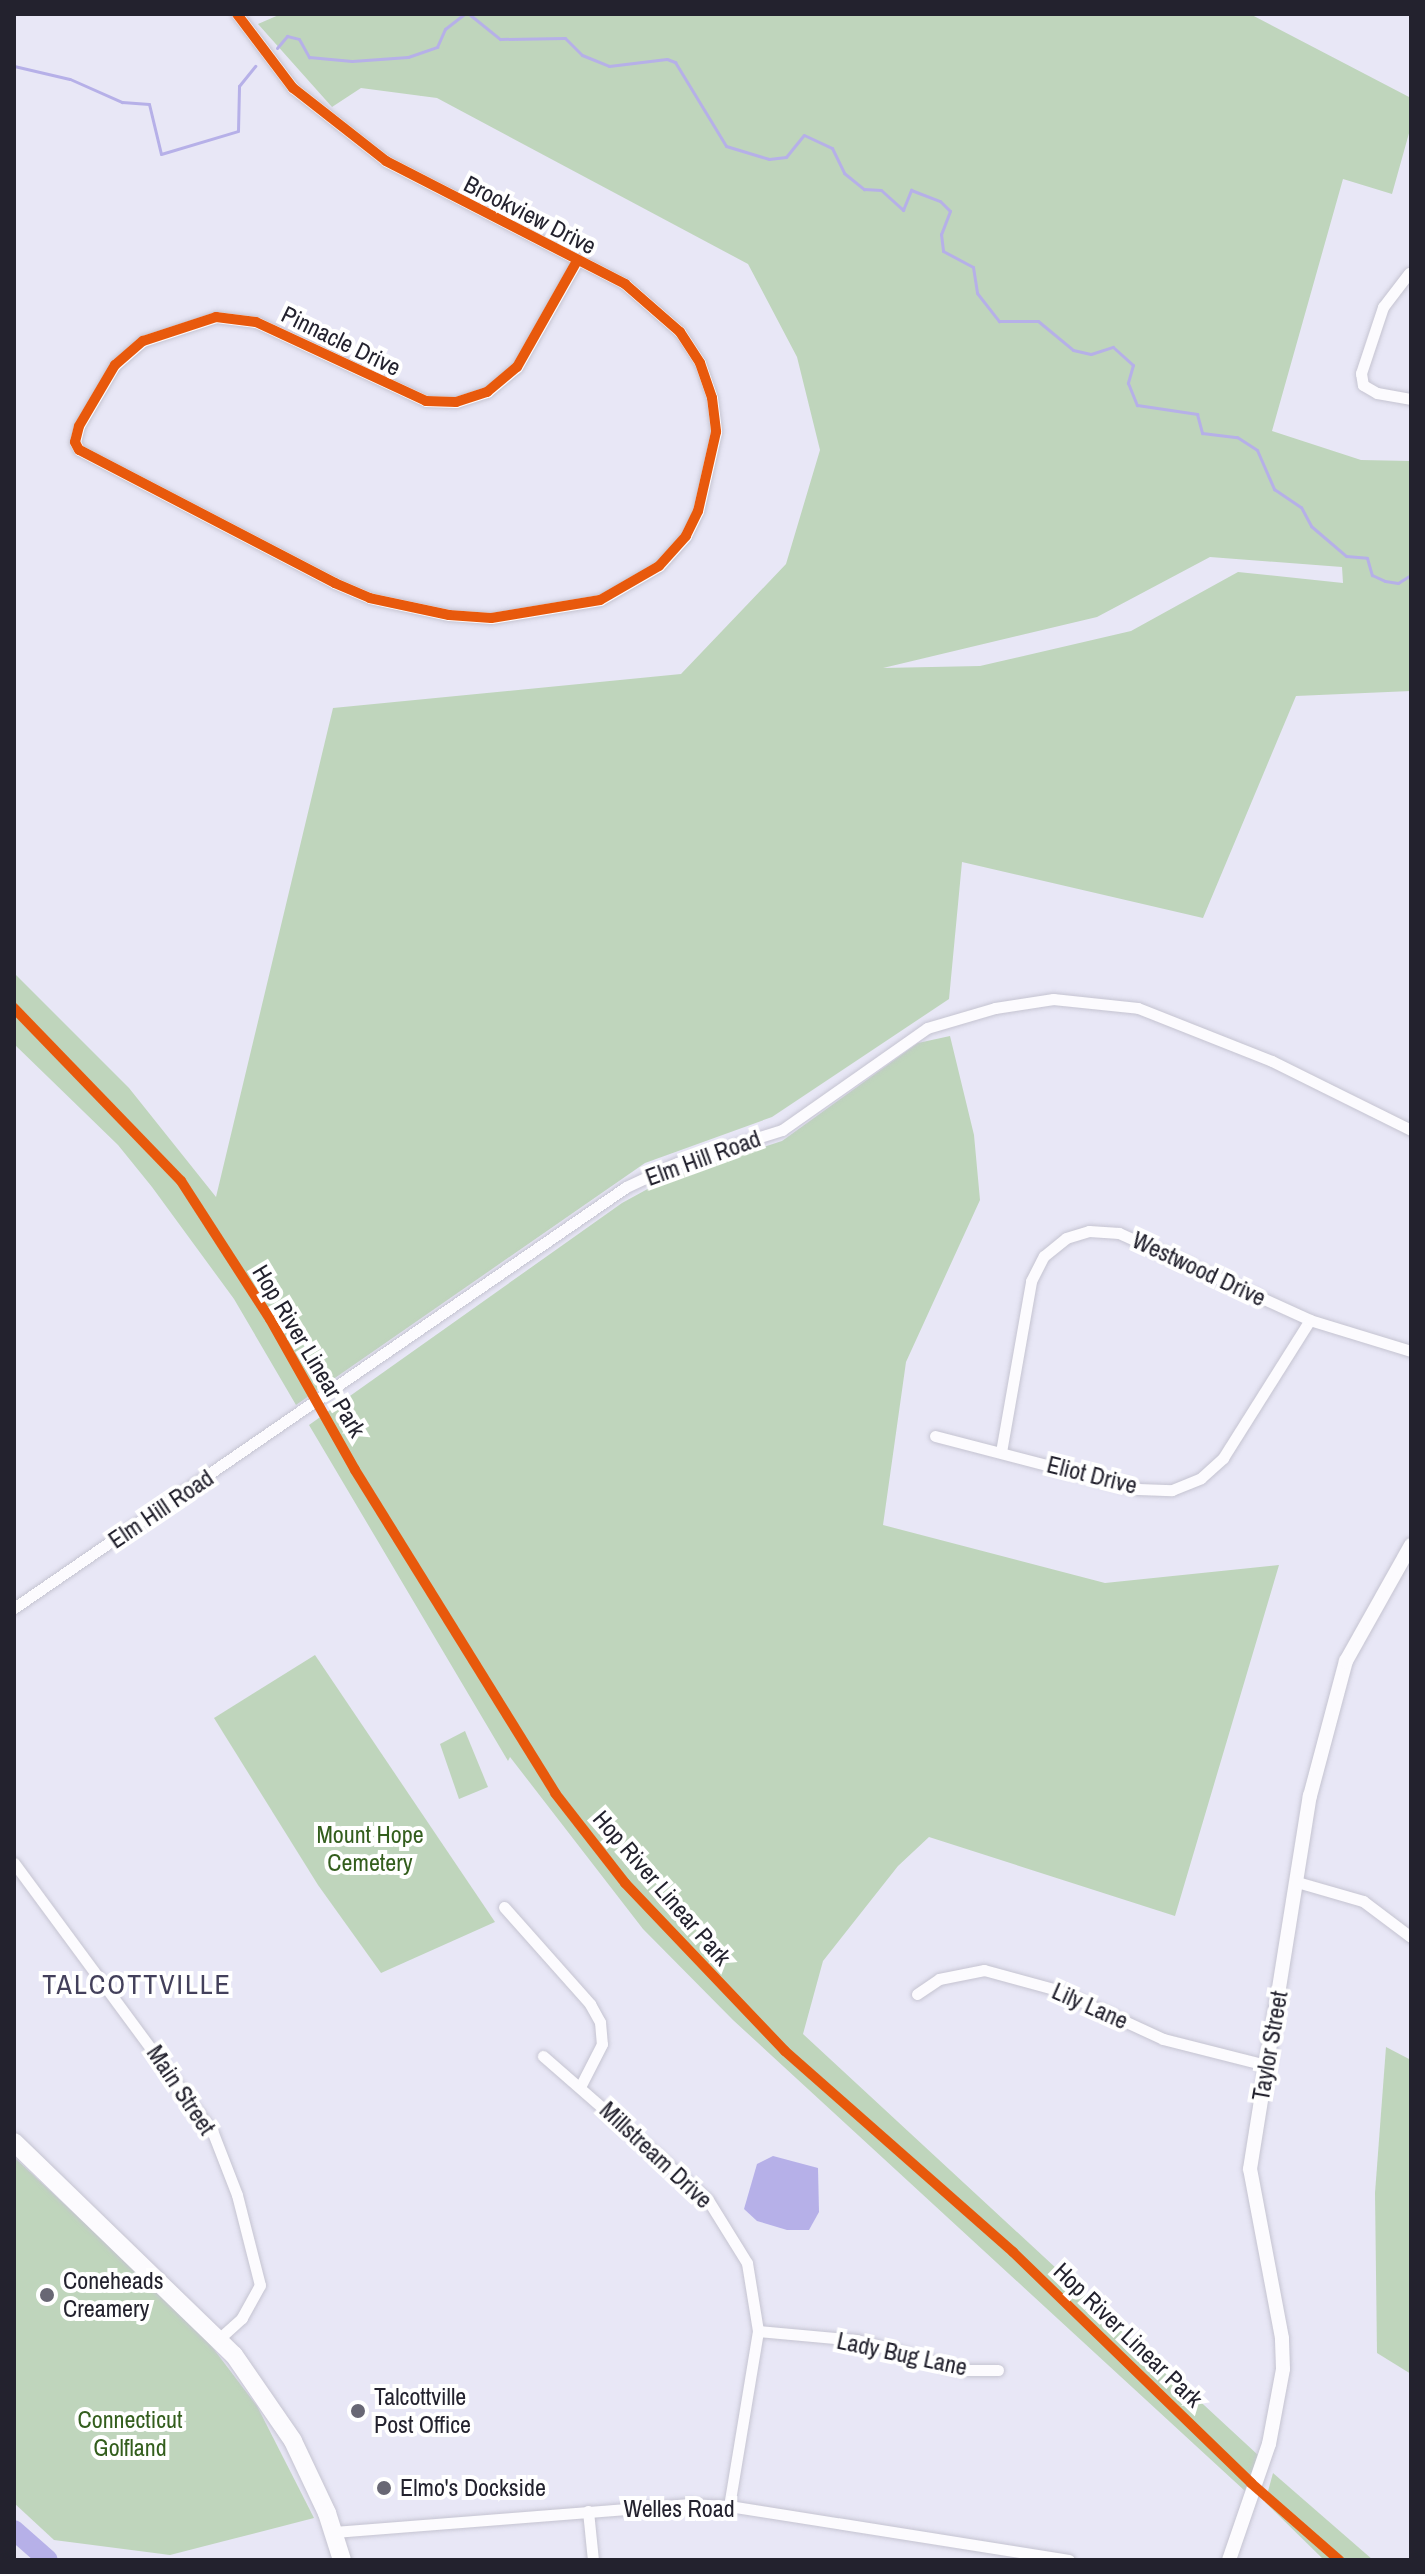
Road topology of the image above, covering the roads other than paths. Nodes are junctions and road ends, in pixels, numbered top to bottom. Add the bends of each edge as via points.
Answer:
1 (237, 14) edge
2 (577, 261) junction
3 (1409, 273) edge
4 (1411, 399) edge
5 (75, 442) joint
6 (1411, 1130) edge
7 (1310, 1320) junction
8 (1411, 1351) edge
9 (935, 1436) dead end
10 (1001, 1452) junction
11 (1411, 1545) edge
12 (14, 1608) edge
13 (14, 1863) edge
14 (1297, 1882) junction
15 (504, 1907) dead end
16 (1411, 1937) edge
17 (917, 1994) dead end
18 (543, 2056) dead end
19 (1266, 2065) junction
20 (581, 2085) junction
21 (14, 2142) edge
22 (758, 2331) junction
23 (220, 2338) junction
24 (998, 2370) dead end
25 (729, 2506) junction
26 (588, 2511) junction
27 (334, 2532) junction
28 (342, 2560) edge
29 (593, 2560) edge
30 (1069, 2560) edge
31 (1229, 2560) edge

1 - 2 street, Brookview Drive via 293,88 386,161
2 - 5 street, Pinnacle Drive via 525,357 487,392 456,402 426,401 268,327 216,317 180,326 134,349 90,400
2 - 5 street, Brookview Drive via 625,284 680,332 704,375 716,432 710,476 686,536 659,566 600,600 491,618 409,609 370,598 86,455
3 - 4 street via 1383,307 1361,373 1363,385 1377,393
6 - 12 street, Elm Hill Road via 1202,1030 1138,1008 1053,999 995,1008 927,1028 782,1130 677,1163 626,1187
7 - 8 street, Westwood Drive
7 - 10 street, Eliot Drive via 1223,1458 1201,1478 1172,1490 1138,1489
7 - 10 street, Westwood Drive via 1119,1233 1089,1231 1066,1238 1044,1256 1031,1281
9 - 10 street, Eliot Drive
11 - 14 street, Taylor Street via 1353,1647 1331,1703
13 - 23 street, Main Street via 213,2133 237,2195 260,2285 242,2318
14 - 16 street via 1363,1901
14 - 19 street, Taylor Street
15 - 20 street via 600,2022 602,2044
17 - 19 street, Lily Lane via 939,1979 984,1970 1057,1990 1163,2039
18 - 20 street, Millstream Drive
19 - 31 street, Taylor Street via 1250,2169 1282,2338 1283,2369 1269,2444
20 - 22 street, Millstream Drive via 708,2200 732,2232 756,2295
21 - 23 main road
22 - 24 street, Lady Bug Lane via 857,2340 965,2370
22 - 25 street, Millstream Drive
23 - 27 main road via 288,2433
25 - 26 street, Welles Road
25 - 30 street, Welles Road
26 - 27 street, Welles Road
26 - 29 street
27 - 28 main road

